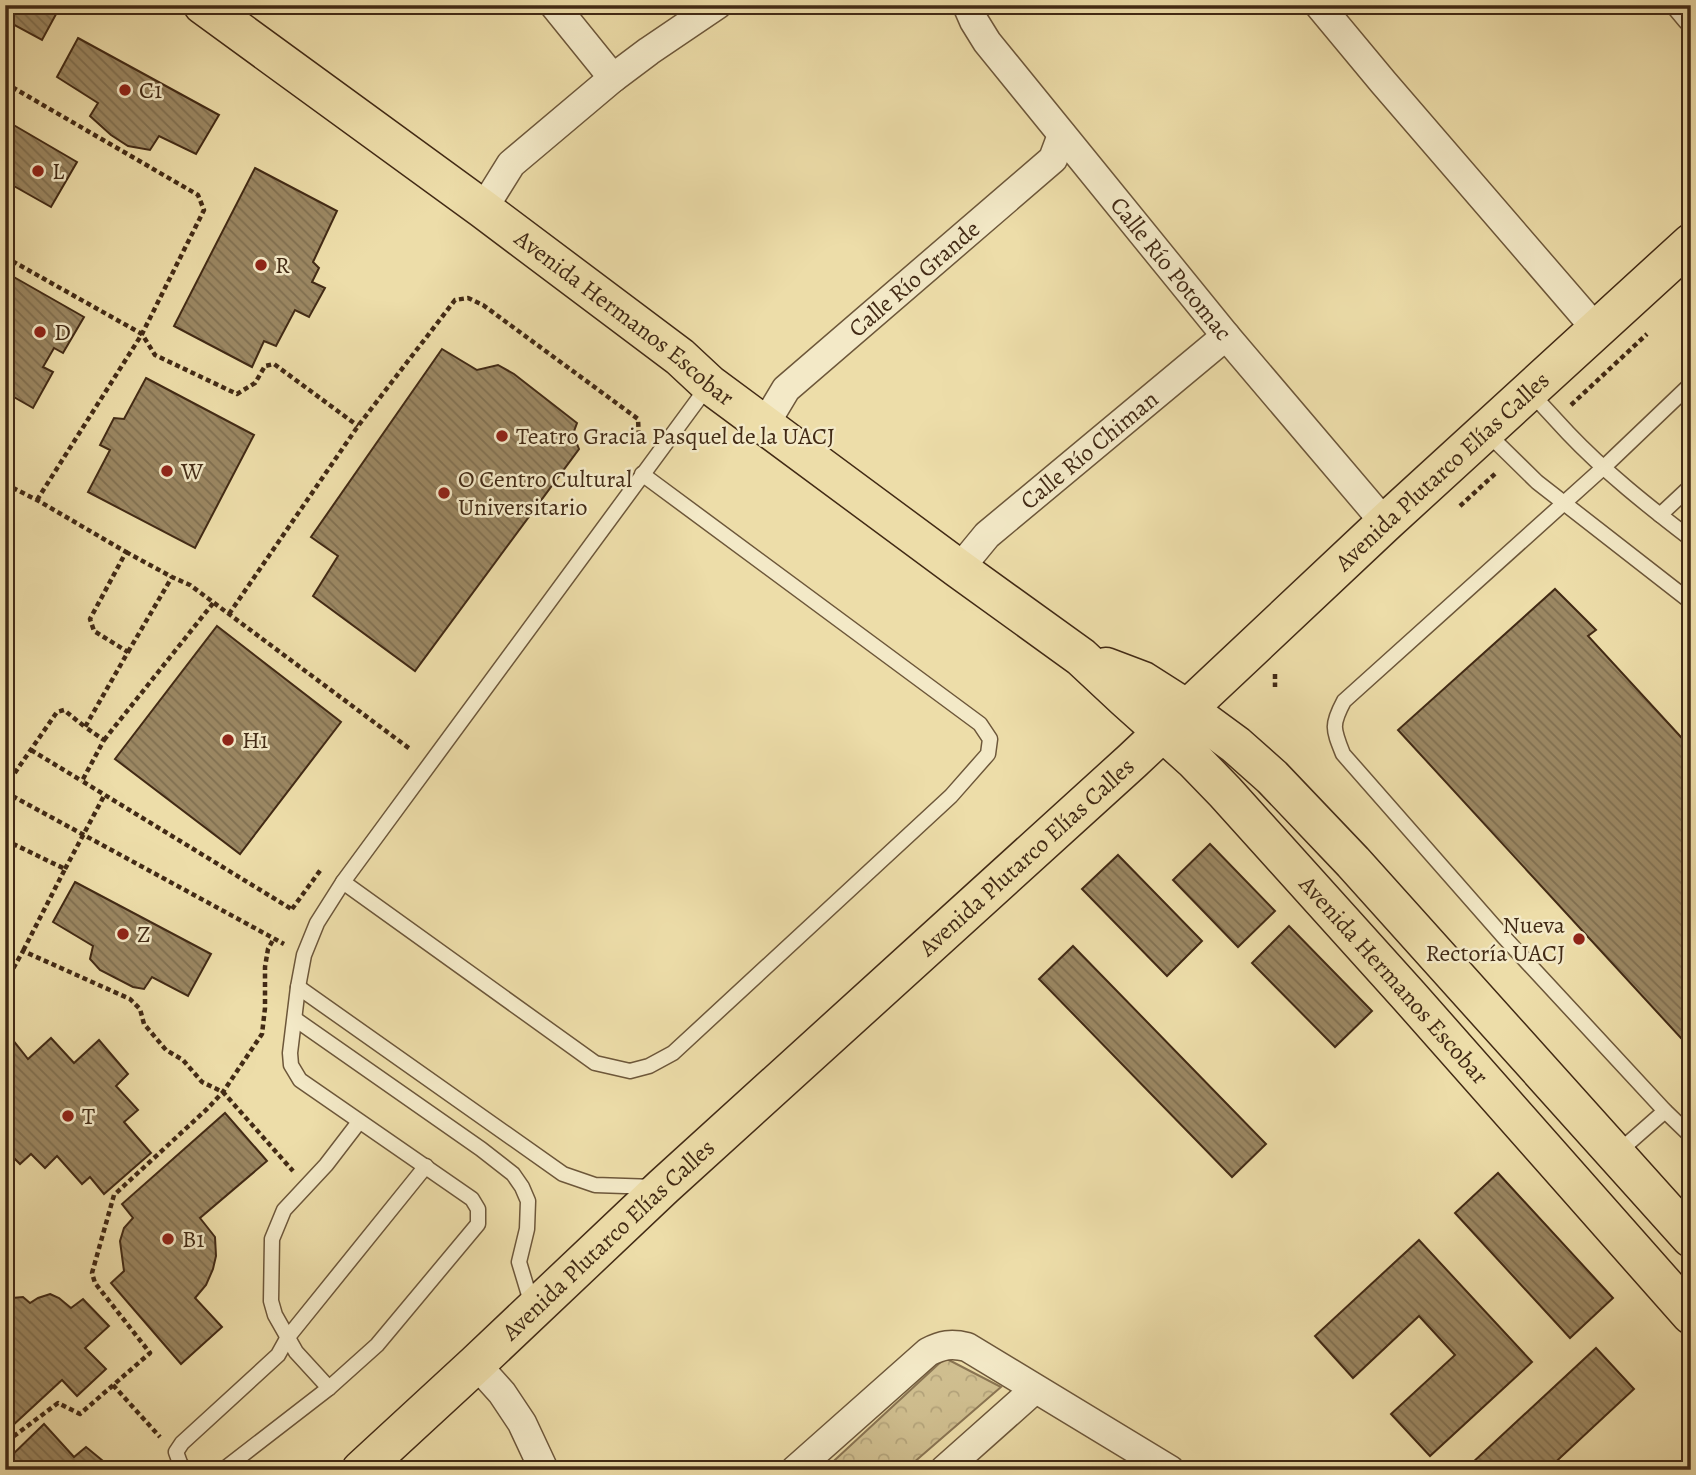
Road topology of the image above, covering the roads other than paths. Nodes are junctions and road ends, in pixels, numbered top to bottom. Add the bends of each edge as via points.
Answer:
1 (202, 5) edge
2 (554, 5) edge
3 (717, 5) edge
4 (967, 5) edge
5 (1319, 5) edge
6 (1681, 5) edge
7 (1691, 17) edge
8 (613, 78) junction
9 (1062, 135) junction
10 (483, 209) junction
11 (1691, 243) edge
12 (1597, 330) junction
13 (1226, 336) junction
14 (709, 384) junction
15 (1691, 384) edge
16 (1530, 392) junction
17 (765, 424) junction
18 (1486, 432) junction
19 (1604, 467) junction
20 (642, 474) junction
21 (1691, 486) edge
22 (1564, 504) junction
23 (1660, 515) junction
24 (1385, 523) junction
25 (1691, 539) edge
26 (959, 569) junction
27 (1691, 602) edge
28 (1175, 720) junction
29 (343, 882) junction
30 (298, 987) junction
31 (1409, 996) junction
32 (295, 1018) junction
33 (1665, 1111) junction
34 (359, 1122) junction
35 (1691, 1136) edge
36 (1616, 1154) junction
37 (426, 1166) junction
38 (663, 1187) junction
39 (1691, 1238) edge
40 (533, 1309) junction
41 (1691, 1315) edge
42 (288, 1337) junction
43 (476, 1364) junction
44 (329, 1388) junction
45 (1035, 1389) junction
46 (185, 1470) edge
47 (223, 1470) edge
48 (361, 1470) edge
49 (544, 1470) edge
50 (795, 1470) edge
51 (944, 1470) edge
52 (1170, 1470) edge

1 - 10 main road, Avenida Hermanos Escobar
2 - 8 street
3 - 8 street
4 - 9 street, Calle Río Potomac via 987,42
5 - 12 street
6 - 7 street
8 - 10 street via 511,164
9 - 13 street, Calle Río Potomac
9 - 17 street, Calle Río Grande via 1053,159 786,389
10 - 14 main road, Avenida Hermanos Escobar via 680,357
11 - 12 main road, Avenida Plutarco Elías Calles
12 - 16 main road, Avenida Plutarco Elías Calles
13 - 24 street, Calle Río Potomac
13 - 26 street, Calle Río Chiman via 987,535
14 - 17 main road, Avenida Hermanos Escobar
14 - 20 lane
15 - 19 lane
16 - 18 main road, Avenida Plutarco Elías Calles
16 - 19 lane
17 - 26 main road, Avenida Hermanos Escobar
18 - 22 lane
18 - 24 main road, Avenida Plutarco Elías Calles
19 - 22 lane
19 - 23 lane
20 - 29 lane
20 - 29 lane via 980,724 990,739 988,754 951,796 673,1053 630,1071 595,1063
21 - 23 lane
22 - 27 lane
22 - 33 lane via 1344,701 1335,717 1335,734 1343,754 1460,888
23 - 25 lane
24 - 28 main road, Avenida Plutarco Elías Calles
26 - 28 main road, Avenida Hermanos Escobar via 1081,657 1143,681
28 - 31 main road, Avenida Hermanos Escobar via 1195,760
28 - 36 main road, Avenida Hermanos Escobar via 1236,745 1272,777
28 - 38 main road, Avenida Plutarco Elías Calles
29 - 30 lane via 317,923
30 - 32 lane
30 - 38 lane via 563,1174 595,1185
31 - 36 main road via 1440,1005 1580,1158 1596,1166
31 - 41 main road, Avenida Hermanos Escobar
32 - 34 lane via 290,1053 300,1080
32 - 40 lane via 513,1174 528,1201 519,1262
33 - 35 lane
33 - 36 lane
34 - 37 lane
34 - 42 lane via 284,1210 272,1239 271,1301
36 - 39 main road, Avenida Hermanos Escobar
37 - 42 lane
37 - 44 lane via 472,1199 478,1209 478,1224 377,1345
38 - 40 main road, Avenida Plutarco Elías Calles
40 - 43 main road, Avenida Plutarco Elías Calles
42 - 44 lane
42 - 46 lane via 278,1355 182,1443 176,1452
43 - 48 main road, Avenida Plutarco Elías Calles
43 - 49 street via 522,1423
44 - 47 lane
45 - 50 street via 967,1347 943,1345 928,1352
45 - 51 street
45 - 52 street

